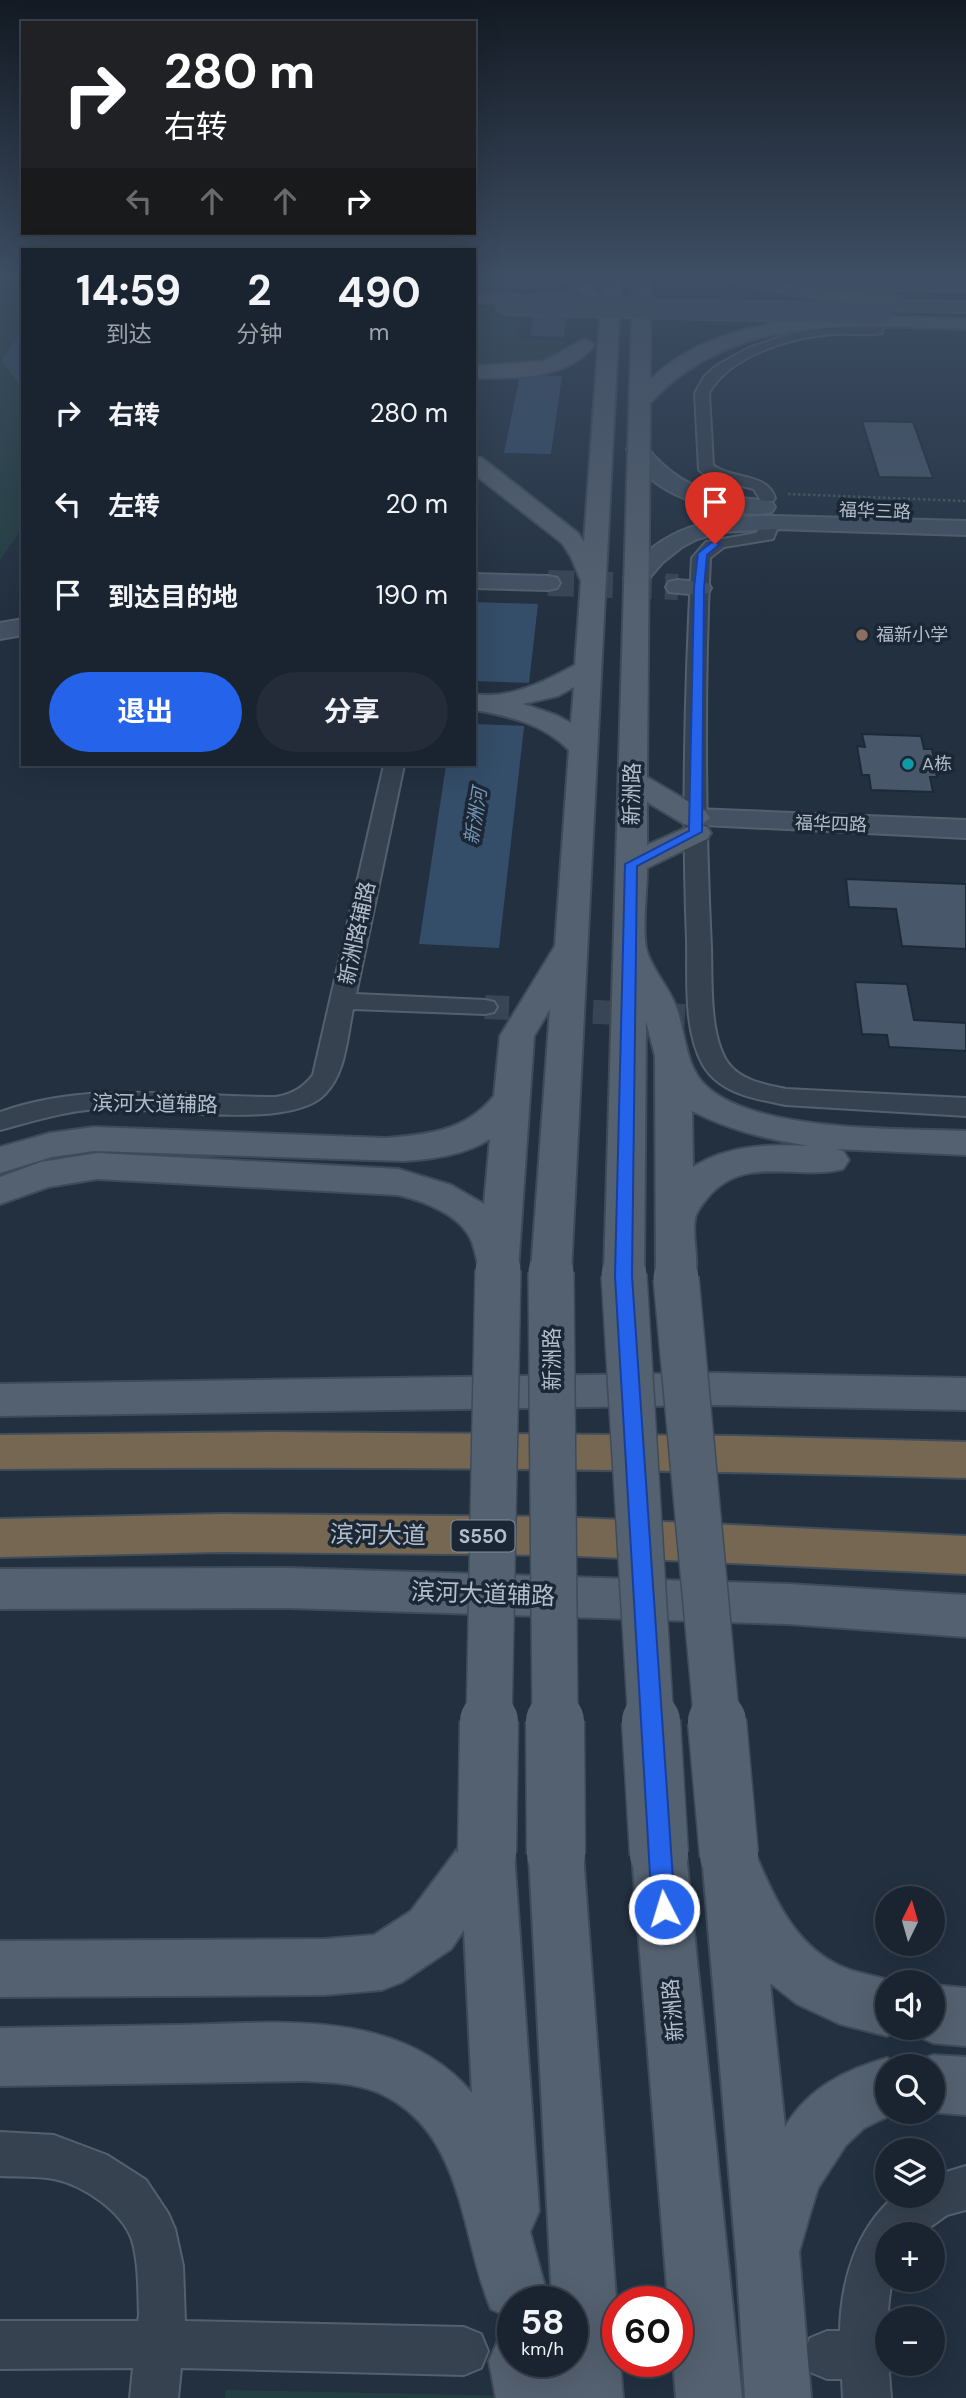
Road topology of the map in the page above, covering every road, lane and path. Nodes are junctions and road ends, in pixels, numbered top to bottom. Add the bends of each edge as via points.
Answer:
1 (594, 390) edge
2 (605, 390) edge
3 (639, 390) edge
4 (651, 390) edge
5 (703, 390) edge
6 (604, 402) junction
7 (639, 403) junction
8 (638, 449) junction
9 (476, 465) edge
10 (966, 501) edge
11 (775, 510) junction
12 (966, 514) edge
13 (966, 528) edge
14 (636, 578) junction
15 (593, 580) junction
16 (476, 581) edge
17 (548, 583) tunnel mouth
18 (21, 619) edge
19 (0, 622) edge
20 (21, 627) edge
21 (0, 631) edge
22 (588, 669) junction
23 (478, 703) edge
24 (531, 704) junction
25 (583, 748) junction
26 (394, 766) edge
27 (632, 780) junction
28 (695, 825) junction
29 (966, 829) edge
30 (966, 844) edge
31 (631, 864) junction
32 (571, 946) junction
33 (629, 948) junction
34 (343, 1001) junction
35 (485, 1007) tunnel mouth
36 (673, 1056) junction
37 (310, 1095) joint
38 (512, 1098) junction
39 (966, 1107) edge
40 (0, 1121) edge
41 (966, 1143) edge
42 (0, 1160) edge
43 (966, 1167) edge
44 (0, 1191) edge
45 (675, 1217) junction
46 (498, 1270) junction
47 (966, 1394) edge
48 (6, 1399) edge
49 (0, 1452) edge
50 (966, 1460) edge
51 (0, 1538) edge
52 (966, 1555) edge
53 (0, 1589) edge
54 (966, 1616) edge
55 (486, 1853) junction
56 (729, 1855) junction
57 (0, 1969) edge
58 (875, 2004) edge
59 (945, 2015) edge
60 (966, 2017) edge
61 (0, 2057) edge
62 (945, 2085) edge
63 (966, 2086) edge
64 (875, 2091) edge
65 (0, 2154) edge
66 (966, 2188) edge
67 (900, 2222) edge
68 (875, 2260) edge
69 (769, 2267) junction
70 (512, 2286) edge
71 (513, 2286) edge
72 (160, 2344) junction
73 (0, 2345) edge
74 (493, 2356) edge
75 (853, 2369) edge
76 (155, 2398) edge
77 (529, 2398) edge
78 (590, 2398) edge
79 (709, 2398) edge
80 (778, 2398) edge

1 - 6 main road
2 - 6 main road, 新洲路
3 - 7 main road, 新洲路
4 - 7 main road
5 - 11 street via 705,467 715,475 760,486
6 - 15 main road, 新洲路
7 - 8 main road, 新洲路
8 - 11 street via 660,476 697,496
8 - 14 main road, 新洲路
9 - 15 main road via 570,538
10 - 11 path
11 - 12 street, 福华三路
11 - 13 street, 福华三路
11 - 14 street via 687,535 662,550
11 - 28 street via 767,535 705,550 689,588
14 - 27 main road, 新洲路
15 - 22 main road, 新洲路
16 - 17 street
18 - 19 street
20 - 21 street
22 - 24 main road
22 - 25 main road, 新洲路
23 - 24 main road
24 - 25 main road
25 - 32 main road, 新洲路
26 - 34 street, 新洲路辅路
27 - 28 main road
27 - 31 main road, 新洲路
28 - 29 street, 福华四路
28 - 30 street, 福华四路
28 - 31 main road
28 - 39 street via 694,1017 721,1072 766,1093
31 - 33 main road, 新洲路
32 - 38 main road via 517,1036
32 - 78 main road, 新洲路, bridge via 551,1272 556,1854
33 - 36 main road via 658,1003
33 - 79 main road, 新洲路, bridge via 624,1276 659,1854
34 - 35 street
34 - 37 street, 新洲路辅路 via 326,1075
36 - 41 main road via 682,1082 702,1100 763,1128
36 - 45 main road
37 - 40 street, 滨河大道辅路 via 295,1102 256,1107 57,1104
38 - 42 main road via 500,1115 481,1129 456,1141 423,1148 94,1139 28,1150
38 - 46 main road
43 - 45 main road via 781,1157 740,1161 710,1173 690,1192
44 - 46 main road via 41,1175 97,1166 398,1182 442,1195 474,1218 490,1238
45 - 56 main road, bridge via 676,1278
46 - 55 main road, bridge
47 - 48 main road via 715,1388
49 - 50 highway via 283,1449
51 - 52 highway, 滨河大道 / S550 via 221,1533 557,1536
53 - 54 main road, 滨河大道辅路 via 303,1588 788,1604
55 - 57 main road via 431,1930 382,1962 324,1968
55 - 71 main road
56 - 58 main road via 750,1910 784,1960 834,1993
56 - 69 main road
59 - 60 main road
61 - 70 main road via 291,2052 357,2058 387,2066 443,2106 464,2134 479,2166
62 - 63 main road
64 - 69 main road via 843,2108 812,2142 782,2202
65 - 72 street via 54,2157 91,2171 130,2196 152,2229 160,2266
66 - 67 street via 929,2198
68 - 75 street
69 - 80 main road
72 - 73 street
72 - 74 street
72 - 76 street
74 - 77 main road

